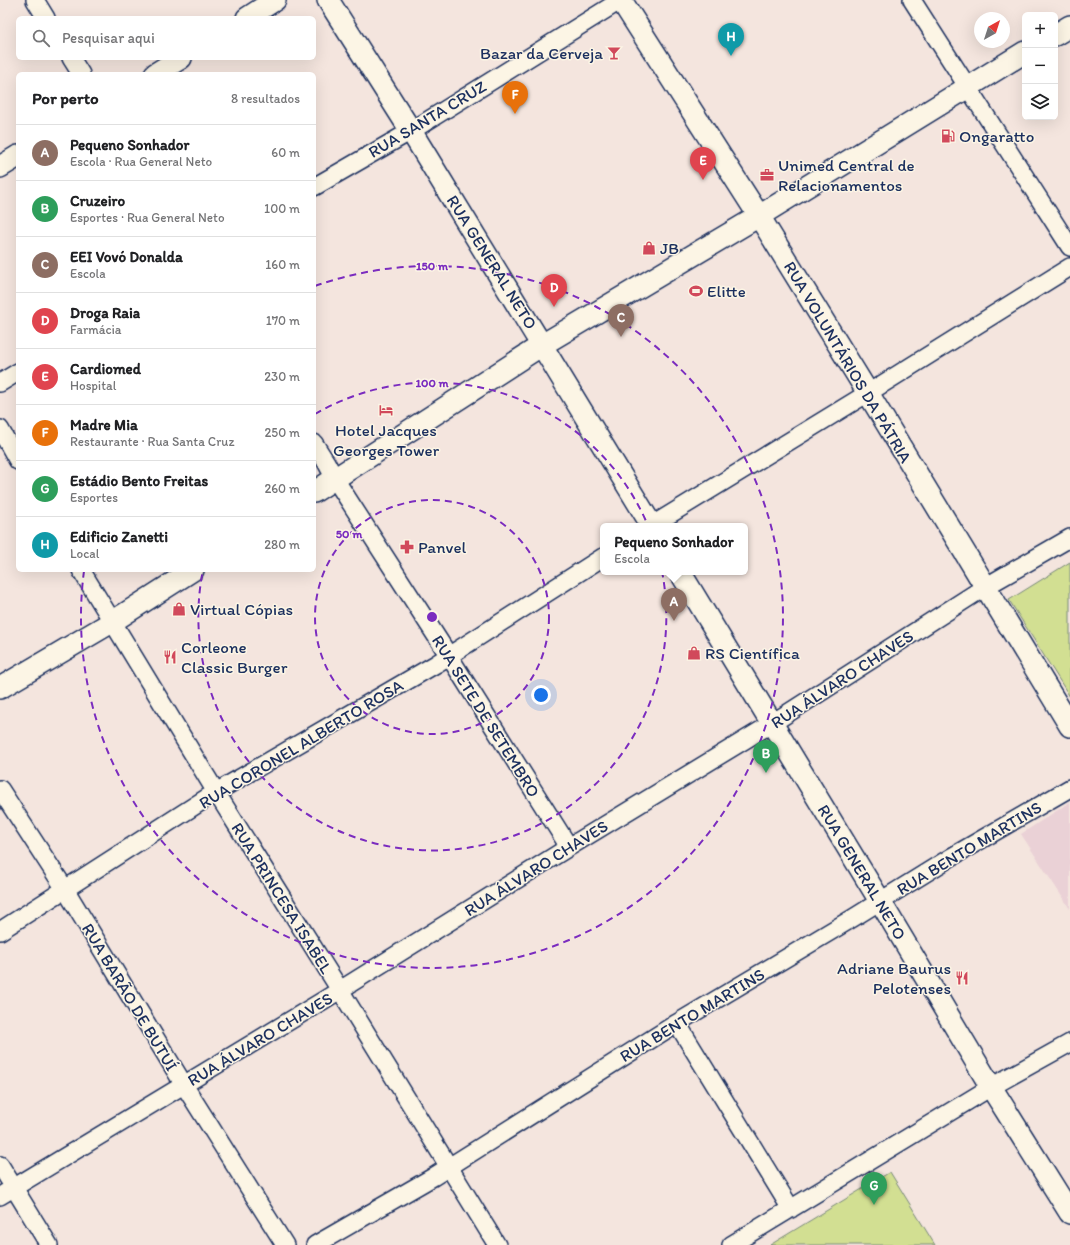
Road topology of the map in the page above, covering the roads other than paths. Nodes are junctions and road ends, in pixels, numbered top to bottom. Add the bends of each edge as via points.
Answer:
1 (35, 0) edge
2 (275, 0) edge
3 (328, 0) edge
4 (621, 0) edge
5 (912, 0) edge
6 (45, 16) edge
7 (250, 16) edge
8 (1070, 26) edge
9 (1058, 32) edge
10 (1022, 54) edge
11 (72, 60) edge
12 (178, 60) edge
13 (81, 72) edge
14 (158, 72) edge
15 (967, 87) junction
16 (411, 130) junction
17 (16, 157) edge
18 (0, 167) edge
19 (316, 186) edge
20 (759, 216) junction
21 (1070, 247) edge
22 (1070, 267) edge
23 (542, 345) junction
24 (16, 373) edge
25 (0, 383) edge
26 (868, 393) junction
27 (0, 429) edge
28 (316, 446) edge
29 (16, 457) edge
30 (335, 479) junction
31 (316, 491) edge
32 (650, 523) edge
33 (657, 523) edge
34 (1070, 538) edge
35 (600, 559) edge
36 (82, 572) edge
37 (190, 572) edge
38 (682, 575) edge
39 (985, 587) junction
40 (112, 622) junction
41 (449, 656) junction
42 (0, 688) edge
43 (771, 724) junction
44 (1070, 726) edge
45 (1070, 788) edge
46 (0, 789) edge
47 (216, 792) junction
48 (569, 847) junction
49 (65, 889) junction
50 (880, 901) junction
51 (0, 931) edge
52 (340, 990) junction
53 (677, 1023) junction
54 (1070, 1043) edge
55 (184, 1085) junction
56 (991, 1087) junction
57 (0, 1165) edge
58 (449, 1167) junction
59 (7, 1192) edge
60 (791, 1209) junction
61 (1070, 1212) edge
62 (49, 1245) edge
63 (285, 1245) edge
64 (314, 1245) edge
65 (497, 1245) edge
66 (730, 1245) edge

1 - 6 street
2 - 7 street
3 - 16 street, RUA GENERAL NETO
4 - 16 street, RUA SANTA CRUZ
4 - 20 street, RUA VOLUNTÁRIOS DA PÁTRIA
5 - 15 street
8 - 9 street
10 - 15 street
11 - 13 street
12 - 14 street
15 - 20 street
15 - 21 street
16 - 19 street, RUA SANTA CRUZ
16 - 23 street, RUA GENERAL NETO
17 - 18 street
20 - 23 street
20 - 26 street, RUA VOLUNTÁRIOS DA PÁTRIA
22 - 26 street
23 - 30 street
23 - 32 street, RUA GENERAL NETO
24 - 25 street
26 - 33 street
26 - 39 street, RUA VOLUNTÁRIOS DA PÁTRIA
27 - 29 street
28 - 30 street, RUA SETE DE SETEMBRO
30 - 31 street
30 - 41 street, RUA SETE DE SETEMBRO
34 - 39 street, RUA ÁLVARO CHAVES
35 - 41 street, RUA CORONEL ALBERTO ROSA
36 - 40 street, RUA PRINCESA ISABEL
37 - 40 street
38 - 43 street, RUA GENERAL NETO
39 - 43 street, RUA ÁLVARO CHAVES
39 - 44 street, RUA VOLUNTÁRIOS DA PÁTRIA
40 - 42 street
40 - 47 street, RUA PRINCESA ISABEL
41 - 47 street, RUA CORONEL ALBERTO ROSA
41 - 48 street, RUA SETE DE SETEMBRO
43 - 48 street, RUA ÁLVARO CHAVES
43 - 50 street, RUA GENERAL NETO
45 - 50 street, RUA BENTO MARTINS
46 - 49 street, RUA BARÃO DE BUTUÍ
47 - 49 street, RUA CORONEL ALBERTO ROSA
47 - 52 street, RUA PRINCESA ISABEL
48 - 52 street, RUA ÁLVARO CHAVES
49 - 51 street, RUA CORONEL ALBERTO ROSA
49 - 55 street, RUA BARÃO DE BUTUÍ
50 - 53 street, RUA BENTO MARTINS
50 - 56 street, RUA GENERAL NETO
52 - 55 street, RUA ÁLVARO CHAVES
52 - 58 street, RUA PRINCESA ISABEL
53 - 58 street, RUA BENTO MARTINS
53 - 60 street
54 - 56 street
55 - 59 street, RUA ÁLVARO CHAVES
55 - 63 street, RUA BARÃO DE BUTUÍ
56 - 60 street
56 - 61 street, RUA GENERAL NETO
57 - 59 street
58 - 64 street, RUA BENTO MARTINS
58 - 65 street, RUA PRINCESA ISABEL
59 - 62 street
60 - 66 street

